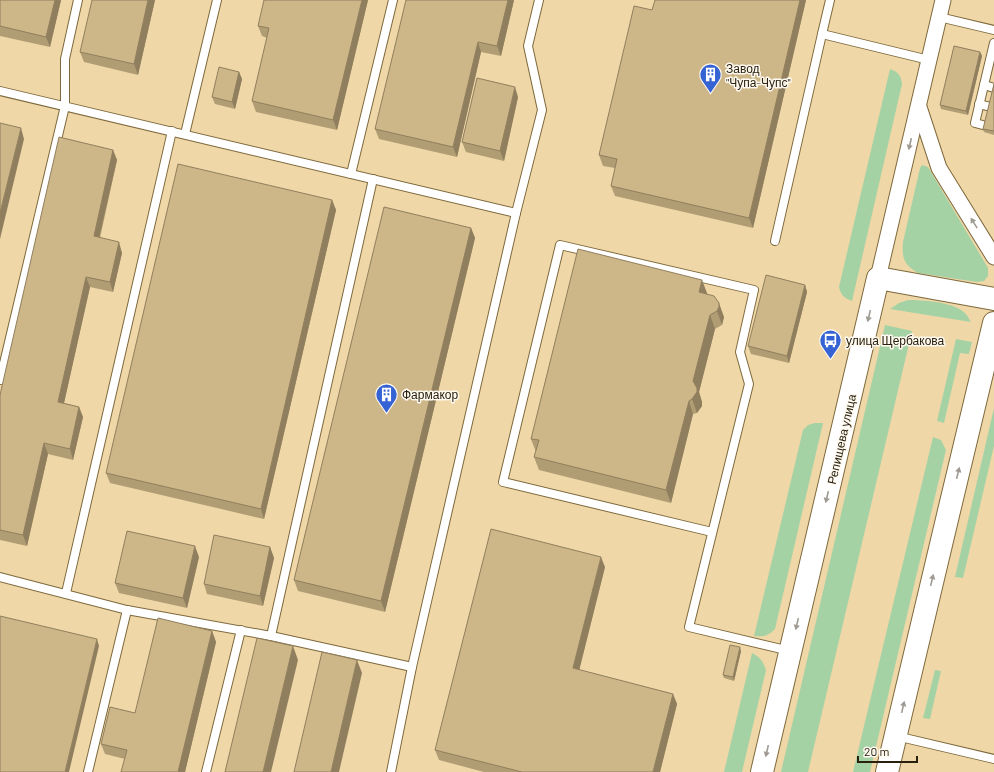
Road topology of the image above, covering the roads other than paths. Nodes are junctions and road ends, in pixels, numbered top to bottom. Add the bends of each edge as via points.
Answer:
1 (78, 0) edge
2 (217, 0) edge
3 (393, 0) edge
4 (538, 0) edge
5 (830, 0) edge
6 (943, 0) edge
7 (939, 17) junction
8 (994, 30) edge
9 (822, 34) junction
10 (994, 47) edge
11 (929, 60) junction
12 (991, 67) edge
13 (984, 85) junction
14 (994, 88) edge
15 (0, 91) edge
16 (979, 104) junction
17 (65, 106) junction
18 (918, 106) junction
19 (994, 108) edge
20 (994, 128) edge
21 (172, 131) junction
22 (185, 134) junction
23 (351, 174) junction
24 (373, 179) junction
25 (516, 213) junction
26 (775, 241) dead end
27 (994, 256) edge
28 (878, 278) junction
29 (994, 299) edge
30 (994, 323) edge
31 (0, 380) edge
32 (712, 532) junction
33 (0, 577) edge
34 (66, 593) junction
35 (127, 610) junction
36 (241, 630) junction
37 (271, 636) junction
38 (791, 651) junction
39 (412, 667) junction
40 (896, 736) junction
41 (994, 759) edge
42 (88, 772) edge
43 (206, 772) edge
44 (391, 772) edge
45 (762, 772) edge
46 (888, 772) edge

1 - 17 lane via 65,59
2 - 22 lane
3 - 23 lane
4 - 25 lane via 528,46 542,110
5 - 9 lane
6 - 7 street, Репищева улица
7 - 8 lane
7 - 11 street, Репищева улица
9 - 11 lane
9 - 26 lane
10 - 12 lane
11 - 18 street, Репищева улица
12 - 13 lane
13 - 14 lane
13 - 16 lane
15 - 17 lane
16 - 19 lane
16 - 20 lane via 975,123
17 - 21 lane
17 - 31 lane
27 -> 18 street via 940,168
18 -> 28 street, Репищева улица
21 - 22 lane
21 - 34 lane
22 - 23 lane
23 - 24 lane
24 - 25 lane
24 - 37 lane
25 - 39 lane
28 - 29 street
28 -> 38 street, Репищева улица
40 -> 30 street
32 - 32 lane via 749,384 740,352 754,290 560,245 503,482
32 - 38 lane via 689,627
33 - 34 lane
34 - 35 lane
35 - 36 lane
35 - 42 lane
36 - 37 lane
36 - 43 lane
37 - 39 lane
38 -> 45 street, Репищева улица
39 - 44 lane
40 - 41 lane
40 - 46 street

